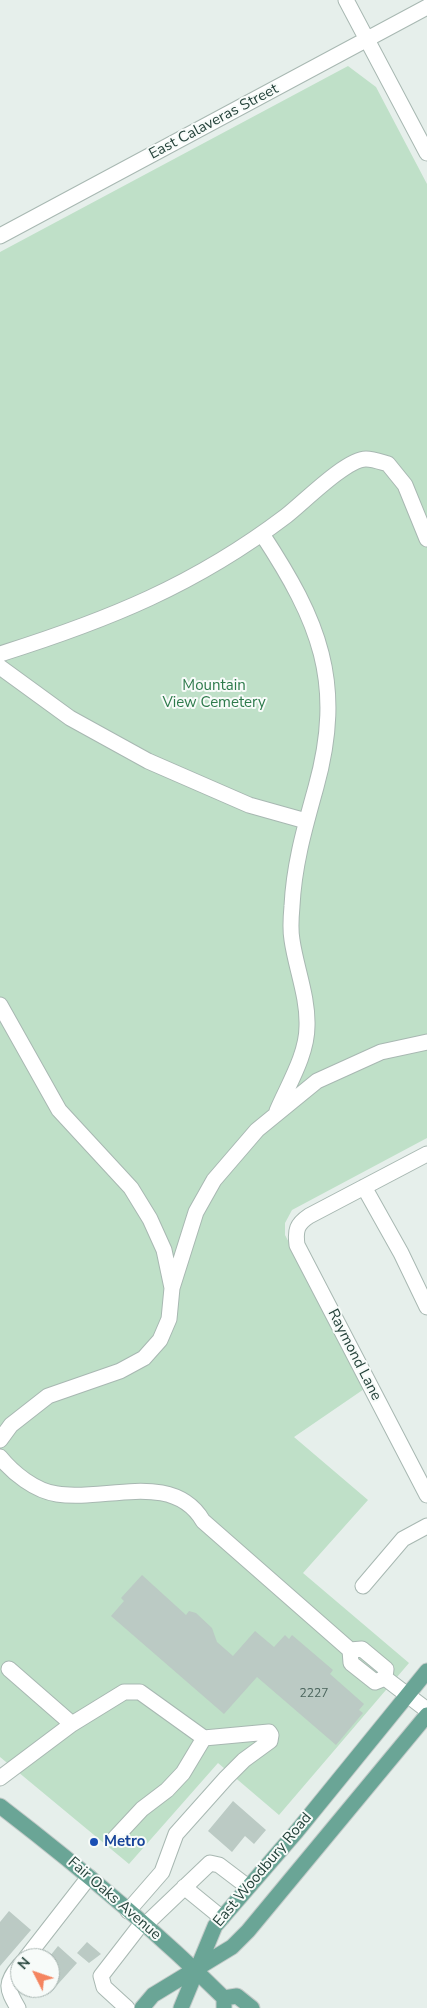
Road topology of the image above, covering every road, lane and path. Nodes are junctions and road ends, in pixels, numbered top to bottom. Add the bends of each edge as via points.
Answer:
1 (346, 0) edge
2 (427, 7) edge
3 (367, 41) junction
4 (427, 153) edge
5 (0, 236) edge
6 (262, 534) junction
7 (427, 539) edge
8 (0, 654) edge
9 (0, 667) edge
10 (306, 820) junction
11 (0, 1005) edge
12 (427, 1042) edge
13 (277, 1112) junction
14 (427, 1154) edge
15 (364, 1187) junction
16 (172, 1288) junction
17 (427, 1307) edge
18 (0, 1440) edge
19 (0, 1456) edge
20 (427, 1496) edge
21 (427, 1526) edge
22 (363, 1586) dead end
23 (9, 1669) dead end
24 (427, 1671) edge
25 (408, 1696) junction
26 (427, 1710) edge
27 (427, 1715) edge
28 (72, 1724) junction
29 (204, 1738) junction
30 (0, 1778) edge
31 (0, 1806) edge
32 (115, 1838) dead end
33 (89, 1877) junction
34 (184, 1887) junction
35 (248, 1887) junction
36 (128, 1910) junction
37 (222, 1918) junction
38 (143, 1924) junction
39 (34, 1948) edge
40 (196, 1970) junction
41 (10, 1978) edge
42 (10, 1995) edge
43 (224, 2003) edge
44 (127, 2008) edge
45 (142, 2008) edge
46 (181, 2008) edge
47 (252, 2008) edge

1 - 3 street
2 - 3 street, East Calaveras Street
3 - 4 street
3 - 5 street, East Calaveras Street
6 - 7 street via 350,464 365,459 388,464 405,485
6 - 8 street via 232,555 132,607
6 - 10 street via 306,608 319,643 327,679 328,719 324,753
9 - 10 street via 70,718 148,761 249,805
10 - 13 street via 296,863 292,937 307,1026 302,1053
11 - 16 street via 59,1110 131,1188 150,1219 164,1250
12 - 13 street via 381,1052 350,1064 317,1080
13 - 16 street via 214,1180 196,1212
14 - 15 street
15 - 17 street via 401,1252
15 - 20 street, Raymond Lane via 300,1222 295,1231 297,1245
16 - 18 street via 169,1319 160,1340 144,1358 120,1371 48,1396 11,1425
19 - 25 street via 28,1483 55,1494 81,1496 138,1491 178,1497 196,1509 203,1521 350,1650 362,1649 375,1658 386,1668 385,1678
21 - 22 street via 403,1539
23 - 28 street
24 - 25 main road, East Woodbury Road
25 - 26 street
25 - 35 main road, East Woodbury Road
27 - 40 main road, East Woodbury Road via 248,1931 232,1947
28 - 29 street via 124,1692 140,1692
28 - 30 street
29 - 32 street via 182,1773
29 - 36 street via 269,1732 271,1735 270,1741 244,1760 176,1834 162,1872
31 - 33 main road, Fair Oaks Avenue
33 - 36 main road, Fair Oaks Avenue
33 - 39 street
34 - 35 street via 213,1863 219,1864
34 - 37 street
34 - 38 street
35 - 37 main road, East Woodbury Road
36 - 38 main road, Fair Oaks Avenue
37 - 40 main road, East Woodbury Road via 212,1930
38 - 40 main road, Fair Oaks Avenue
38 - 44 street via 101,1976 104,1987
40 - 43 main road, Fair Oaks Avenue
40 - 45 main road via 152,1995
40 - 46 main road
41 - 42 street
43 - 47 main road, Fair Oaks Avenue via 238,1996

